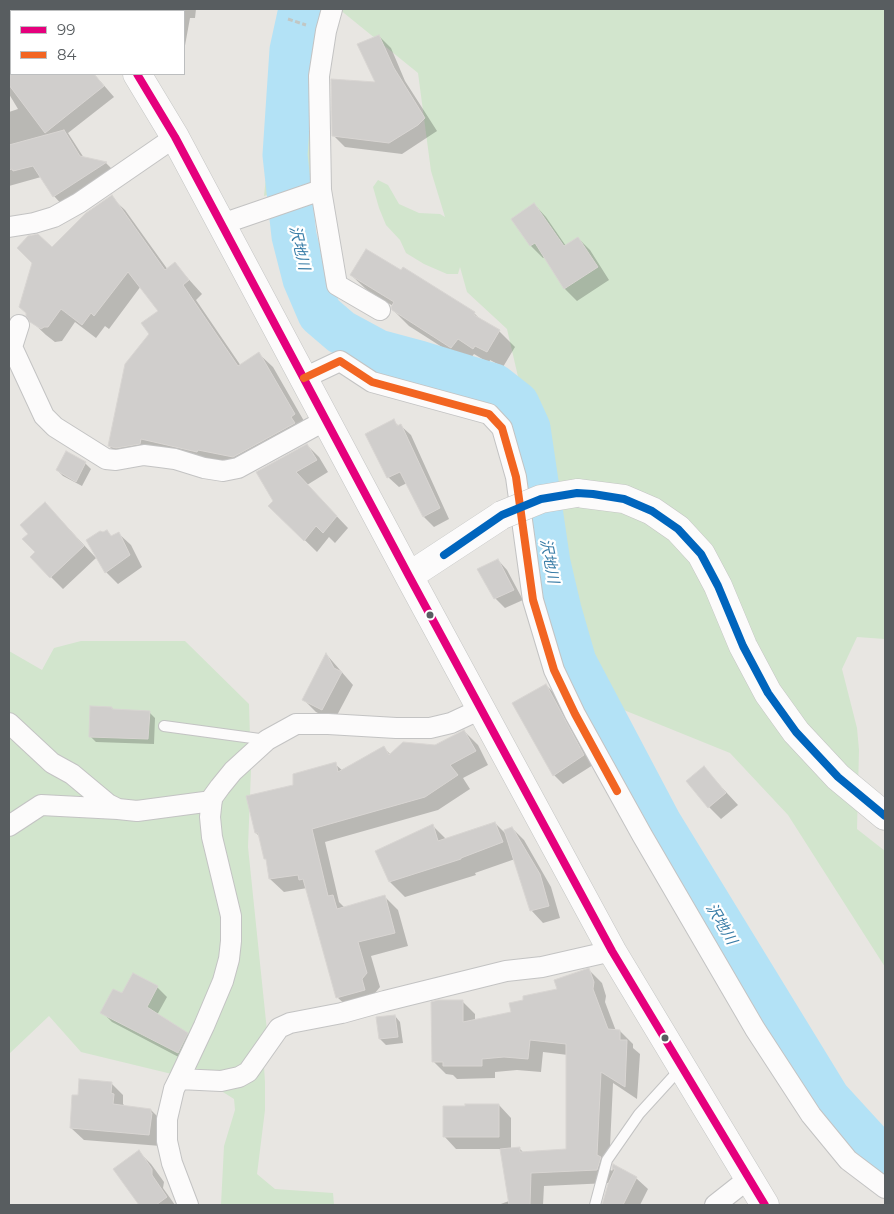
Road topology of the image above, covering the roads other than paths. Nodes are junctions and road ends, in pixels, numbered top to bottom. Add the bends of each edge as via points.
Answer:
1 (332, 9) edge
2 (138, 75) edge
3 (175, 137) junction
4 (321, 190) junction
5 (222, 224) junction
6 (9, 227) edge
7 (380, 310) dead end
8 (18, 325) dead end
9 (304, 378) junction
10 (326, 420) junction
11 (409, 576) junction
12 (481, 709) junction
13 (9, 723) edge
14 (164, 726) dead end
15 (268, 740) junction
16 (212, 801) junction
17 (118, 809) junction
18 (885, 816) edge
19 (9, 826) edge
20 (612, 951) junction
21 (682, 1067) junction
22 (179, 1079) junction
23 (748, 1179) junction
24 (885, 1188) edge
25 (188, 1205) edge
26 (595, 1205) edge
27 (715, 1205) edge
28 (765, 1205) edge

1 - 4 street via 319,76
2 - 3 street
3 - 5 street
3 - 6 street via 54,217
4 - 5 street
4 - 7 street via 337,285
5 - 9 street
8 - 10 street via 12,347 44,416 55,427 106,458 116,460 144,455 223,471 238,468
9 - 10 street
9 - 24 street via 340,362 372,382 489,414 502,428 516,477 533,600 554,670 575,714 755,1029 810,1115 848,1160
10 - 11 street
11 - 12 street
11 - 18 street, bridge via 502,515 541,499 577,493 624,499 652,512 678,529 701,554 768,693 796,732 838,778
12 - 15 street via 451,723 430,728 296,724
12 - 20 street
13 - 17 street via 52,763
14 - 15 lane
15 - 16 street via 233,771
16 - 17 street via 137,811
16 - 22 street via 212,837 231,916 229,959 204,1026
17 - 19 street via 41,805
20 - 21 street
20 - 22 street via 542,967 506,971 290,1023 280,1028 248,1072 239,1077 221,1082
21 - 23 street
21 - 26 lane via 639,1114 607,1160
22 - 25 street via 167,1119 167,1141
23 - 27 street
23 - 28 street

